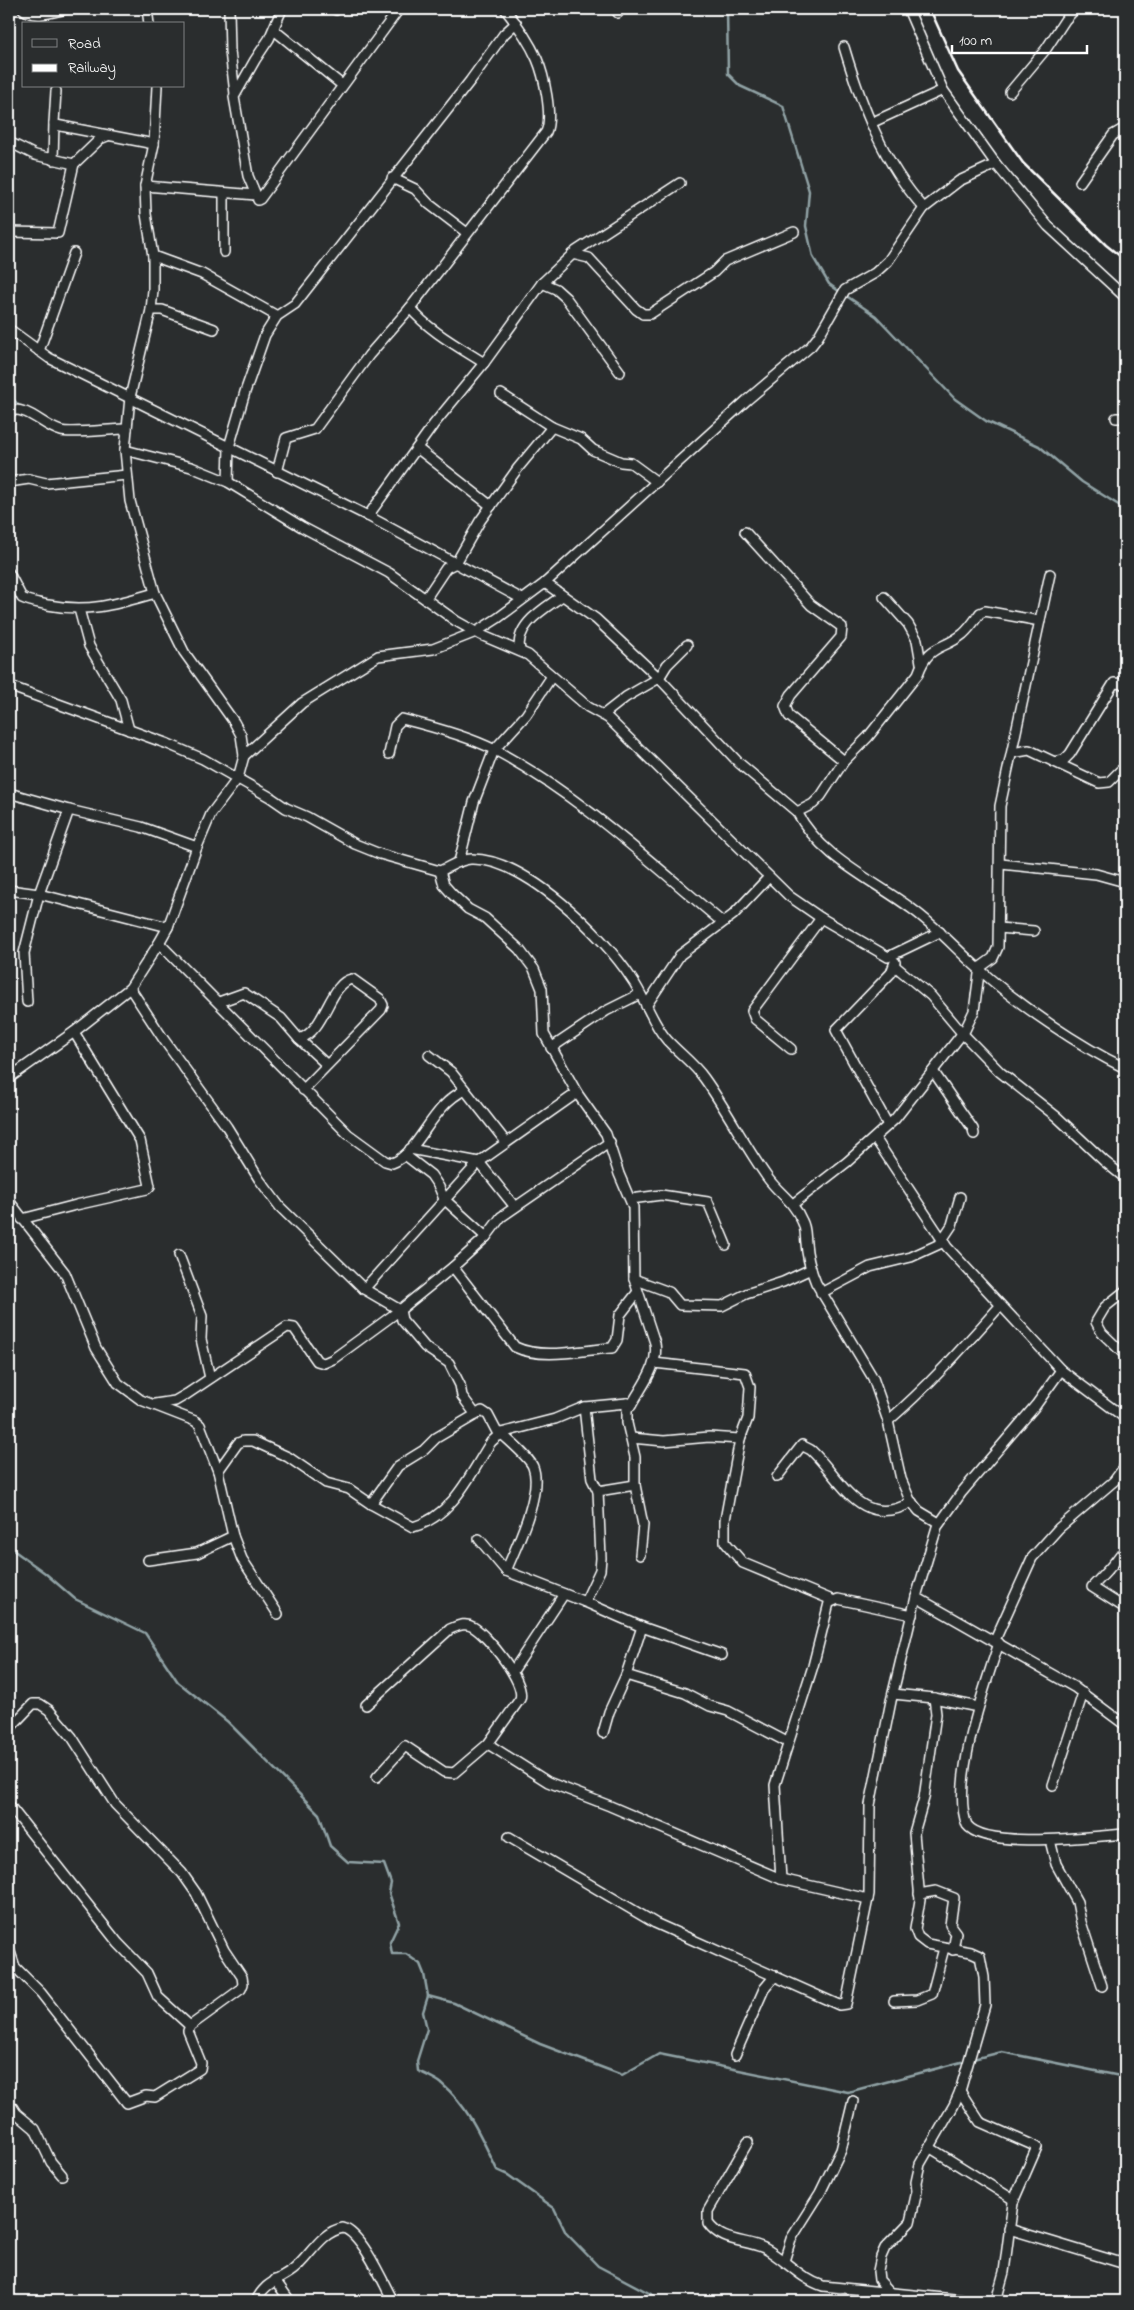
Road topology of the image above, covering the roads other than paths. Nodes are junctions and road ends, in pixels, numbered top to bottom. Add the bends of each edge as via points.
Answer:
1 (23, 9) edge
2 (66, 9) edge
3 (147, 9) edge
4 (229, 9) edge
5 (282, 9) edge
6 (399, 9) edge
7 (505, 9) edge
8 (908, 9) edge
9 (1075, 9) edge
10 (149, 22) edge
11 (516, 23) junction
12 (274, 30) junction
13 (844, 47) dead end
14 (342, 85) junction
15 (157, 88) edge
16 (943, 90) junction
17 (56, 91) dead end
18 (1010, 92) dead end
19 (235, 94) junction
20 (54, 123) junction
21 (871, 123) junction
22 (1125, 128) edge
23 (108, 136) junction
24 (9, 142) edge
25 (154, 144) junction
26 (53, 160) junction
27 (74, 164) junction
28 (996, 164) junction
29 (392, 178) junction
30 (1080, 182) dead end
31 (680, 183) dead end
32 (145, 186) junction
33 (224, 194) junction
34 (256, 195) junction
35 (924, 208) junction
36 (9, 232) edge
37 (794, 232) dead end
38 (467, 233) junction
39 (224, 252) dead end
40 (74, 253) dead end
41 (572, 254) junction
42 (153, 256) junction
43 (542, 283) junction
44 (1125, 297) edge
45 (410, 308) junction
46 (150, 310) junction
47 (277, 316) junction
48 (9, 329) edge
49 (214, 329) dead end
50 (39, 351) junction
51 (484, 363) junction
52 (620, 372) dead end
53 (500, 394) dead end
54 (130, 397) junction
55 (9, 410) edge
56 (552, 427) junction
57 (127, 429) junction
58 (229, 447) junction
59 (417, 448) junction
60 (125, 450) junction
61 (278, 472) junction
62 (127, 475) junction
63 (9, 482) edge
64 (228, 482) junction
65 (657, 482) junction
66 (491, 506) junction
67 (368, 516) junction
68 (745, 532) dead end
69 (456, 563) junction
70 (9, 573) edge
71 (1050, 574) dead end
72 (545, 584) junction
73 (156, 593) junction
74 (562, 596) junction
75 (884, 597) dead end
76 (426, 598) junction
77 (522, 599) junction
78 (79, 609) junction
79 (1040, 621) junction
80 (476, 632) junction
81 (687, 645) dead end
82 (520, 651) junction
83 (922, 663) junction
84 (552, 676) junction
85 (659, 678) junction
86 (1125, 684) edge
87 (9, 686) edge
88 (603, 715) junction
89 (129, 730) junction
90 (494, 750) junction
91 (1012, 753) junction
92 (388, 754) dead end
93 (244, 756) junction
94 (844, 761) junction
95 (1054, 762) junction
96 (1125, 770) edge
97 (238, 778) junction
98 (9, 793) edge
99 (69, 810) junction
100 (797, 812) junction
101 (196, 847) junction
102 (459, 862) junction
103 (1001, 864) junction
104 (440, 871) junction
105 (769, 877) junction
106 (1125, 882) edge
107 (9, 890) edge
108 (40, 894) junction
109 (821, 918) junction
110 (722, 922) junction
111 (168, 927) junction
112 (999, 928) junction
113 (1034, 931) dead end
114 (940, 932) junction
115 (159, 943) junction
116 (888, 957) junction
117 (895, 966) junction
118 (980, 970) junction
119 (130, 988) junction
120 (640, 994) junction
121 (27, 1002) dead end
122 (219, 1002) junction
123 (646, 1006) junction
124 (74, 1032) junction
125 (962, 1033) junction
126 (299, 1039) junction
127 (551, 1048) junction
128 (791, 1049) dead end
129 (429, 1055) dead end
130 (327, 1065) junction
131 (1125, 1068) edge
132 (933, 1071) junction
133 (9, 1078) edge
134 (303, 1090) junction
135 (466, 1090) junction
136 (577, 1093) junction
137 (888, 1125) junction
138 (974, 1134) dead end
139 (875, 1138) junction
140 (506, 1142) junction
141 (610, 1142) junction
142 (408, 1152) junction
143 (479, 1162) junction
144 (1125, 1178) edge
145 (960, 1197) dead end
146 (444, 1199) junction
147 (631, 1199) junction
148 (9, 1201) edge
149 (793, 1204) junction
150 (515, 1207) junction
151 (22, 1219) junction
152 (486, 1237) junction
153 (943, 1241) junction
154 (726, 1245) dead end
155 (179, 1255) dead end
156 (453, 1267) junction
157 (811, 1270) junction
158 (634, 1279) junction
159 (364, 1289) junction
160 (1125, 1291) edge
161 (637, 1293) junction
162 (821, 1293) junction
163 (1000, 1306) junction
164 (400, 1310) junction
165 (1125, 1355) edge
166 (654, 1363) junction
167 (1061, 1370) junction
168 (210, 1378) junction
169 (627, 1403) junction
170 (155, 1404) junction
171 (584, 1408) junction
172 (476, 1415) junction
173 (1125, 1418) edge
174 (888, 1421) junction
175 (500, 1434) junction
176 (630, 1438) junction
177 (740, 1439) junction
178 (1125, 1466) edge
179 (218, 1471) junction
180 (777, 1477) dead end
181 (635, 1485) junction
182 (598, 1491) junction
183 (912, 1502) junction
184 (370, 1504) junction
185 (939, 1524) junction
186 (233, 1536) junction
187 (479, 1539) dead end
188 (1125, 1554) edge
189 (640, 1555) dead end
190 (148, 1560) dead end
191 (506, 1571) junction
192 (564, 1594) junction
193 (916, 1597) junction
194 (832, 1600) junction
195 (585, 1602) junction
196 (1125, 1608) edge
197 (278, 1614) dead end
198 (912, 1614) junction
199 (642, 1627) junction
200 (997, 1642) junction
201 (722, 1655) dead end
202 (514, 1672) junction
203 (626, 1675) junction
204 (1083, 1693) junction
205 (893, 1694) junction
206 (934, 1698) junction
207 (366, 1705) dead end
208 (978, 1707) junction
209 (1125, 1724) edge
210 (9, 1729) edge
211 (604, 1733) dead end
212 (787, 1742) junction
213 (488, 1744) junction
214 (377, 1778) dead end
215 (1054, 1786) dead end
216 (9, 1805) edge
217 (1125, 1834) edge
218 (509, 1837) dead end
219 (1050, 1840) junction
220 (782, 1879) junction
221 (919, 1894) junction
222 (868, 1899) junction
223 (9, 1949) edge
224 (948, 1949) junction
225 (775, 1976) junction
226 (1102, 1986) dead end
227 (894, 2001) dead end
228 (190, 2026) junction
229 (735, 2055) dead end
230 (960, 2091) junction
231 (853, 2101) dead end
232 (9, 2102) edge
233 (748, 2142) dead end
234 (929, 2147) junction
235 (62, 2175) dead end
236 (1014, 2200) junction
237 (1009, 2229) junction
238 (784, 2261) junction
239 (1125, 2264) edge
240 (275, 2280) junction
241 (891, 2293) junction
242 (256, 2301) edge
243 (290, 2301) edge
244 (393, 2301) edge
245 (974, 2301) edge
246 (996, 2301) edge

1 - 2 street via 41,14
3 - 10 street
4 - 19 street
5 - 12 street
6 - 14 street
7 - 11 street
8 - 16 street
9 - 18 street
11 - 29 street
11 - 38 street via 537,59 549,124
12 - 14 street
12 - 19 street
13 - 21 street
14 - 34 street via 272,184 258,200
15 - 25 street
16 - 21 street
16 - 28 street
17 - 20 street
19 - 34 street via 248,176
20 - 23 street
20 - 26 street
21 - 35 street via 896,171
22 - 30 street via 1113,136
23 - 25 street
23 - 27 street via 100,139
24 - 26 street
25 - 32 street
26 - 27 street
27 - 36 street via 58,233
28 - 35 street via 960,182
28 - 44 street via 1048,226
29 - 38 street via 415,189 428,204
29 - 47 street via 295,304
31 - 41 street
32 - 33 street
32 - 42 street
33 - 34 street
33 - 39 street
35 - 65 street via 888,261 875,273 847,288 812,346
37 - 41 street via 725,261 714,272 650,314 636,309 589,258
38 - 45 street
40 - 50 street
41 - 43 street
42 - 46 street
42 - 47 street via 202,274
43 - 51 street
43 - 52 street via 566,298
45 - 51 street via 415,315
45 - 61 street via 369,355 314,429 286,438
46 - 49 street via 162,310
46 - 54 street
47 - 58 street via 262,343
48 - 50 street
50 - 54 street
51 - 59 street
53 - 56 street
54 - 57 street
54 - 58 street
55 - 57 street via 17,408 28,412 61,432
56 - 65 street via 581,439 607,457 631,463
56 - 66 street
57 - 60 street
58 - 61 street
58 - 64 street
59 - 66 street
59 - 67 street
60 - 62 street
60 - 64 street via 191,467
61 - 67 street
62 - 63 street via 46,483 29,479
62 - 73 street via 130,501
64 - 76 street via 302,527 389,573
65 - 72 street
66 - 69 street
67 - 69 street
68 - 94 street via 811,605 842,628 842,637 791,695 786,706 789,716
69 - 76 street via 446,568
69 - 77 street
70 - 78 street via 22,598
71 - 79 street
72 - 74 street
72 - 77 street
73 - 78 street via 106,607
73 - 93 street via 184,652 241,734
74 - 82 street via 522,629 518,642
74 - 85 street via 596,619
75 - 83 street via 911,628
76 - 80 street
77 - 80 street
78 - 89 street via 89,646 121,700
79 - 83 street via 980,613 964,634 933,650
79 - 91 street
80 - 82 street
80 - 93 street via 433,649 378,656 302,703
81 - 85 street
82 - 84 street
83 - 94 street via 918,674 868,737
84 - 88 street via 588,707
84 - 90 street via 526,715
85 - 88 street
85 - 100 street via 739,763
86 - 95 street via 1114,683 1070,754 1064,760
87 - 89 street
88 - 105 street
89 - 97 street via 204,759
90 - 92 street via 402,719 395,726
90 - 102 street via 474,802
90 - 110 street via 582,804
91 - 95 street via 1028,750
91 - 103 street via 1000,806
93 - 97 street
94 - 100 street via 821,796
95 - 96 street via 1099,783 1108,782
97 - 101 street via 211,814
97 - 104 street via 286,808 355,844
98 - 99 street
99 - 101 street via 141,827
99 - 108 street
100 - 114 street via 828,851
101 - 111 street
102 - 104 street
102 - 120 street via 482,860 494,864 554,896 602,940 632,978
103 - 106 street via 1096,874
103 - 112 street
104 - 127 street via 444,885 452,894 519,949 534,970 542,989 543,1025
105 - 109 street via 789,896
105 - 110 street via 733,915
107 - 108 street
108 - 111 street
108 - 121 street via 24,952
109 - 116 street
109 - 128 street via 752,1011 754,1019
110 - 123 street via 680,955
111 - 115 street
112 - 113 street
112 - 118 street via 995,954
114 - 116 street
114 - 118 street
115 - 119 street
115 - 122 street
116 - 117 street
117 - 125 street via 931,996
117 - 137 street via 836,1030
118 - 125 street via 974,1011
118 - 131 street via 1048,1022
119 - 124 street
119 - 159 street via 280,1207
120 - 123 street
120 - 127 street via 606,1011
122 - 126 street via 244,992 281,1018
122 - 134 street
123 - 149 street via 667,1040 705,1079 770,1182
124 - 133 street
124 - 151 street via 140,1140 150,1186 147,1190
125 - 132 street
125 - 144 street via 1000,1072 1057,1117
126 - 130 street
126 - 130 street via 313,1032 346,980 352,980 380,999 383,1005 380,1010
127 - 136 street
129 - 135 street via 442,1063
130 - 134 street
132 - 137 street
132 - 138 street
134 - 142 street via 348,1134 385,1161 392,1163
135 - 140 street
135 - 142 street via 446,1102
136 - 140 street
136 - 141 street
137 - 139 street
139 - 149 street
139 - 153 street
140 - 143 street
141 - 147 street via 619,1174
141 - 150 street
142 - 143 street
142 - 146 street via 431,1175
143 - 146 street
143 - 150 street
145 - 153 street via 952,1225
146 - 152 street
146 - 159 street
147 - 154 street via 661,1195 708,1202
147 - 158 street
148 - 151 street
149 - 157 street via 803,1223
150 - 152 street
151 - 170 street via 65,1273 96,1348 118,1383 140,1400
152 - 156 street
153 - 162 street via 907,1259 870,1267
153 - 163 street
155 - 168 street via 202,1316 201,1339
156 - 161 street via 515,1347 545,1355 612,1348 617,1340 620,1315
156 - 164 street
157 - 158 street via 722,1306 684,1306 666,1290
157 - 162 street
158 - 161 street
159 - 164 street
160 - 165 street via 1105,1307 1096,1322 1102,1333
161 - 166 street via 655,1343 657,1354
162 - 174 street via 868,1366
163 - 167 street
163 - 174 street via 943,1369
164 - 168 street via 333,1359 317,1361 294,1328 287,1327
164 - 172 street via 402,1320 425,1347 449,1363 462,1396
166 - 169 street via 631,1406
166 - 177 street via 745,1373 750,1387 748,1418
167 - 173 street
167 - 185 street
168 - 170 street via 176,1401
169 - 171 street
169 - 176 street
170 - 179 street via 200,1425
171 - 175 street
171 - 182 street via 592,1479
172 - 175 street via 482,1411 488,1415
172 - 184 street via 436,1438 424,1450 398,1466
174 - 183 street via 901,1479
175 - 184 street via 448,1507 420,1525 413,1527
175 - 191 street via 533,1466 535,1476 530,1513
176 - 177 street via 664,1441 709,1436
176 - 181 street via 636,1467
177 - 194 street via 725,1520 725,1542 743,1563
178 - 200 street via 1114,1481 1059,1528 1032,1558
179 - 184 street via 238,1443 253,1441 288,1457 326,1483 349,1489
179 - 186 street
180 - 183 street via 802,1445 811,1450 863,1506 890,1510
181 - 182 street
181 - 189 street via 643,1525
182 - 195 street via 600,1570
183 - 185 street via 919,1511
185 - 193 street
186 - 190 street via 197,1553
186 - 197 street via 242,1559
187 - 191 street
188 - 196 street via 1120,1555 1092,1587
191 - 192 street
192 - 195 street
192 - 202 street
193 - 198 street
193 - 200 street
194 - 198 street
194 - 212 street via 827,1606 813,1666
195 - 199 street
198 - 205 street
199 - 201 street
199 - 203 street
200 - 204 street
200 - 208 street
202 - 207 street via 473,1626 461,1625 450,1629
202 - 213 street via 522,1695
203 - 211 street via 609,1712
203 - 212 street via 685,1693
204 - 209 street
204 - 215 street
205 - 206 street
205 - 222 street via 870,1805
206 - 208 street
206 - 221 street via 936,1714 924,1798 914,1833
208 - 219 street via 970,1737 962,1801 967,1825 980,1834
210 - 228 street via 33,1704 45,1706 72,1737 115,1804 196,1893 243,1984 241,1989
212 - 220 street via 775,1785
213 - 214 street via 451,1774 405,1746
213 - 220 street via 548,1782
216 - 228 street via 112,1935 147,1973 158,1997
217 - 219 street
218 - 225 street via 655,1923
219 - 226 street via 1056,1864 1077,1902
220 - 222 street
221 - 224 street via 915,1929 918,1937 927,1944
221 - 224 street via 936,1891 954,1898 950,1925 956,1933
222 - 225 street via 846,2004 839,2005
223 - 228 street via 15,1967 52,2007 127,2103 146,2096 155,2097 200,2069 201,2063 188,2031
224 - 227 street via 932,1994 917,2000
224 - 230 street via 980,1956 986,1990 985,2005
225 - 229 street via 764,1989
230 - 234 street
230 - 236 street via 980,2122 1038,2147
231 - 238 street via 841,2150 820,2193 791,2238
232 - 235 street via 16,2113 35,2129 51,2162
233 - 238 street via 711,2203 708,2223 724,2236 765,2249
234 - 236 street
234 - 241 street via 918,2170 910,2222 885,2248 881,2257 879,2280
236 - 237 street
237 - 239 street
237 - 246 street via 1004,2272
238 - 241 street via 810,2281 823,2286
240 - 242 street via 265,2286
240 - 243 street
240 - 244 street via 293,2270 332,2232 344,2228 353,2232
241 - 245 street

